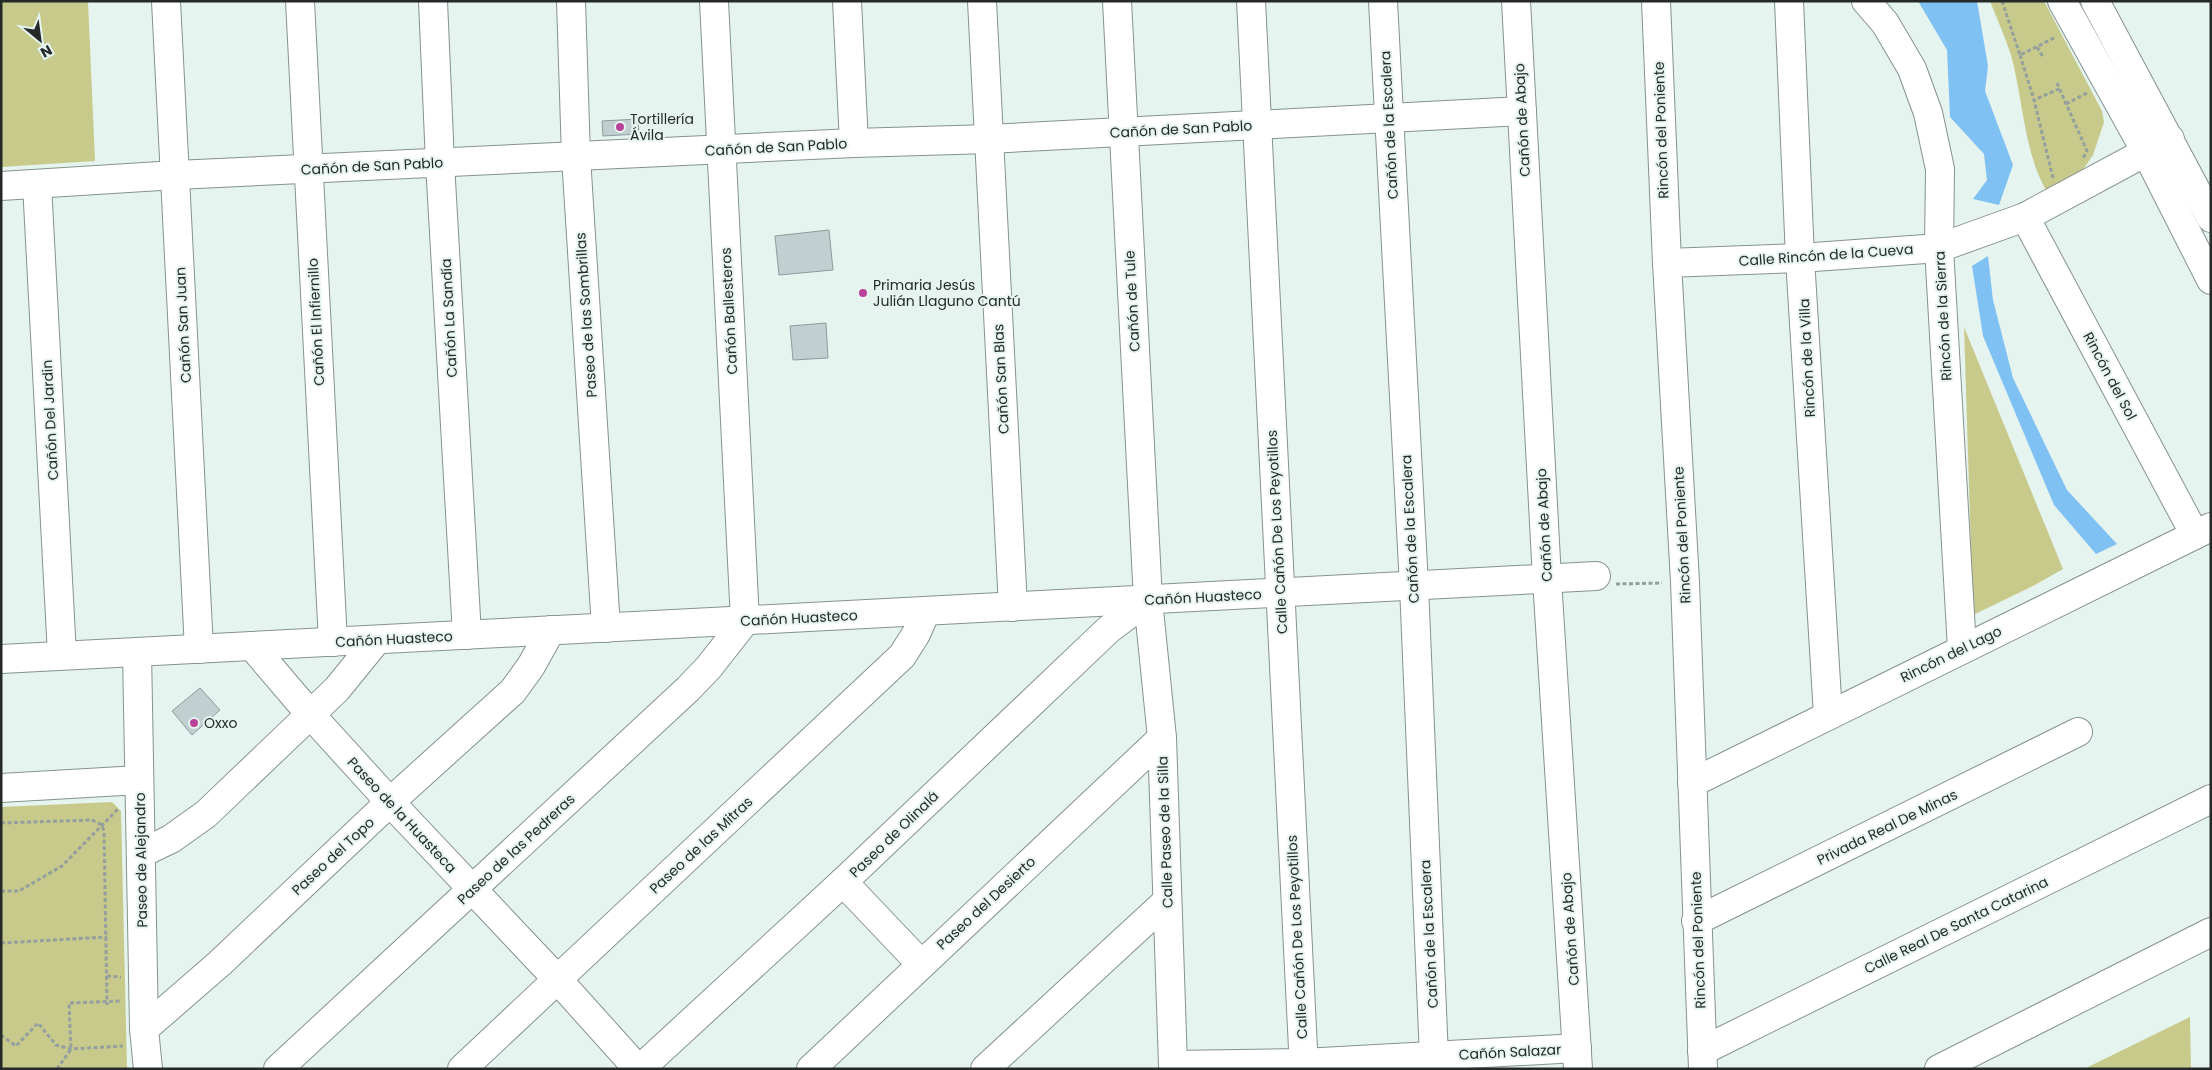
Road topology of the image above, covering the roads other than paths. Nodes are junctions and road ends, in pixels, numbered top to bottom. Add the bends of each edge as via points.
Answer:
1 (166, 1) edge
2 (300, 1) edge
3 (433, 1) edge
4 (571, 1) edge
5 (714, 1) edge
6 (847, 1) edge
7 (982, 1) edge
8 (1117, 1) edge
9 (1251, 1) edge
10 (1383, 1) edge
11 (1516, 1) edge
12 (1656, 1) edge
13 (1789, 1) edge
14 (1866, 1) edge
15 (2062, 1) edge
16 (2095, 1) edge
17 (1522, 111) junction
18 (1388, 117) junction
19 (1256, 125) junction
20 (1123, 132) junction
21 (989, 139) junction
22 (2170, 139) junction
23 (854, 143) junction
24 (722, 151) junction
25 (2146, 152) junction
26 (576, 157) junction
27 (440, 162) junction
28 (308, 169) junction
29 (176, 175) junction
30 (37, 184) junction
31 (1, 186) edge
32 (2025, 217) junction
33 (2211, 218) edge
34 (1940, 248) junction
35 (1800, 258) junction
36 (1667, 263) junction
37 (2211, 280) edge
38 (2203, 531) edge
39 (1596, 576) dead end
40 (1547, 579) junction
41 (1414, 586) junction
42 (1281, 593) junction
43 (1148, 600) junction
44 (1013, 607) junction
45 (926, 611) junction
46 (744, 621) junction
47 (606, 628) junction
48 (551, 630) junction
49 (467, 635) junction
50 (376, 641) junction
51 (333, 642) junction
52 (252, 646) junction
53 (199, 649) junction
54 (1962, 649) junction
55 (137, 652) junction
56 (62, 655) junction
57 (1, 659) edge
58 (310, 714) junction
59 (1828, 715) junction
60 (2078, 732) dead end
61 (1162, 738) junction
62 (140, 780) junction
63 (1692, 782) junction
64 (1, 788) edge
65 (2211, 799) edge
66 (390, 802) junction
67 (142, 853) junction
68 (843, 882) junction
69 (472, 890) junction
70 (1167, 901) junction
71 (1696, 921) junction
72 (2211, 932) edge
73 (921, 964) junction
74 (558, 980) junction
75 (134, 1037) junction
76 (1578, 1058) edge
77 (1702, 1060) edge
78 (1440, 1063) edge
79 (1304, 1066) edge
80 (1171, 1067) edge
81 (1273, 1067) edge
82 (148, 1069) edge
83 (278, 1069) edge
84 (462, 1069) edge
85 (639, 1069) edge
86 (811, 1069) edge
87 (985, 1069) edge
88 (1940, 1069) edge

1 - 29 street, Cañón San Juan
2 - 28 street, Cañón El Infiernillo
3 - 27 street, Cañón La Sandía
4 - 26 street, Paseo de las Sombrillas
5 - 24 street, Cañón Ballesteros
6 - 23 street
7 - 21 street, Cañón San Blas
8 - 20 street, Cañón de Tule
9 - 19 street, Calle Cañón De Los Peyotillos
10 - 18 street, Cañón de la Escalera
11 - 17 street, Cañón de Abajo
12 - 36 street, Rincón del Poniente
13 - 35 street, Rincón de la Villa
14 - 34 street, Rincón de la Sierra via 1885,23 1912,69 1928,113 1940,169
15 - 25 street
16 - 22 street
17 - 18 street, Cañón de San Pablo
17 - 40 street, Cañón de Abajo
18 - 19 street, Cañón de San Pablo
18 - 41 street, Cañón de la Escalera
19 - 20 street, Cañón de San Pablo
19 - 42 street, Calle Cañón De Los Peyotillos
20 - 21 street, Cañón de San Pablo
20 - 43 street, Cañón de Tule
21 - 23 street, Cañón de San Pablo
21 - 44 street, Cañón San Blas
22 - 25 street, Calle Rincón de la Cueva
22 - 33 street
23 - 24 street, Cañón de San Pablo
24 - 26 street, Cañón de San Pablo
24 - 46 street, Cañón Ballesteros
25 - 32 street, Calle Rincón de la Cueva
25 - 37 street
26 - 27 street, Cañón de San Pablo
26 - 47 street, Paseo de las Sombrillas
27 - 28 street, Cañón de San Pablo
27 - 49 street, Cañón La Sandía
28 - 29 street, Cañón de San Pablo
28 - 51 street, Cañón El Infiernillo
29 - 30 street, Cañón de San Pablo
29 - 53 street, Cañón San Juan
30 - 31 street, Cañón de San Pablo
30 - 56 street, Cañón Del Jardin
32 - 34 street, Calle Rincón de la Cueva
32 - 38 street, Rincón del Sol
34 - 35 street, Calle Rincón de la Cueva
34 - 54 street, Rincón de la Sierra
35 - 36 street, Calle Rincón de la Cueva
35 - 59 street, Rincón de la Villa
36 - 63 street, Rincón del Poniente via 1685,582
38 - 54 street, Rincón del Lago
39 - 40 street, Cañón Huasteco
40 - 41 street, Cañón Huasteco
40 - 76 street, Cañón de Abajo
41 - 42 street, Cañón Huasteco
41 - 78 street, Cañón de la Escalera
42 - 43 street, Cañón Huasteco
42 - 79 street, Calle Cañón De Los Peyotillos
43 - 44 street, Cañón Huasteco
43 - 61 street, Calle Paseo de la Silla
43 - 68 street, Paseo de Olinalá via 1109,629
44 - 45 street, Cañón Huasteco
45 - 46 street, Cañón Huasteco
45 - 74 street, Paseo de las Mitras via 902,656
46 - 47 street, Cañón Huasteco
46 - 69 street, Paseo de las Pedreras via 688,689
47 - 48 street, Cañón Huasteco
48 - 49 street, Cañón Huasteco
48 - 66 street, Paseo del Topo via 514,691
49 - 50 street, Cañón Huasteco
50 - 51 street, Cañón Huasteco
50 - 58 street via 337,689
51 - 52 street, Cañón Huasteco
52 - 53 street, Cañón Huasteco
52 - 58 street, Paseo de la Huasteca
53 - 55 street, Cañón Huasteco
54 - 59 street, Rincón del Lago
55 - 56 street, Cañón Huasteco
55 - 62 street, Paseo de Alejandro
56 - 57 street, Cañón Huasteco
58 - 66 street, Paseo de la Huasteca
58 - 67 street via 206,814 171,839
59 - 63 street, Rincón del Lago
60 - 71 street, Privada Real De Minas
61 - 70 street, Calle Paseo de la Silla
61 - 73 street, Paseo del Desierto
62 - 64 street
62 - 67 street, Paseo de Alejandro
63 - 71 street, Rincón del Poniente
65 - 77 street, Calle Real De Santa Catarina
66 - 69 street, Paseo de la Huasteca
66 - 75 street, Paseo del Topo via 220,963
67 - 75 street, Paseo de Alejandro
68 - 73 street
68 - 85 street, Paseo de Olinalá
69 - 74 street, Paseo de la Huasteca
69 - 83 street, Paseo de las Pedreras
70 - 80 street, Calle Paseo de la Silla
70 - 87 street
71 - 77 street, Rincón del Poniente
72 - 88 street
73 - 86 street, Paseo del Desierto
74 - 84 street, Paseo de las Mitras
74 - 85 street, Paseo de la Huasteca
75 - 82 street, Paseo de Alejandro
76 - 78 street, Cañón Salazar
78 - 79 street, Cañón Salazar
79 - 81 street, Cañón Salazar
80 - 81 street, Cañón Salazar

